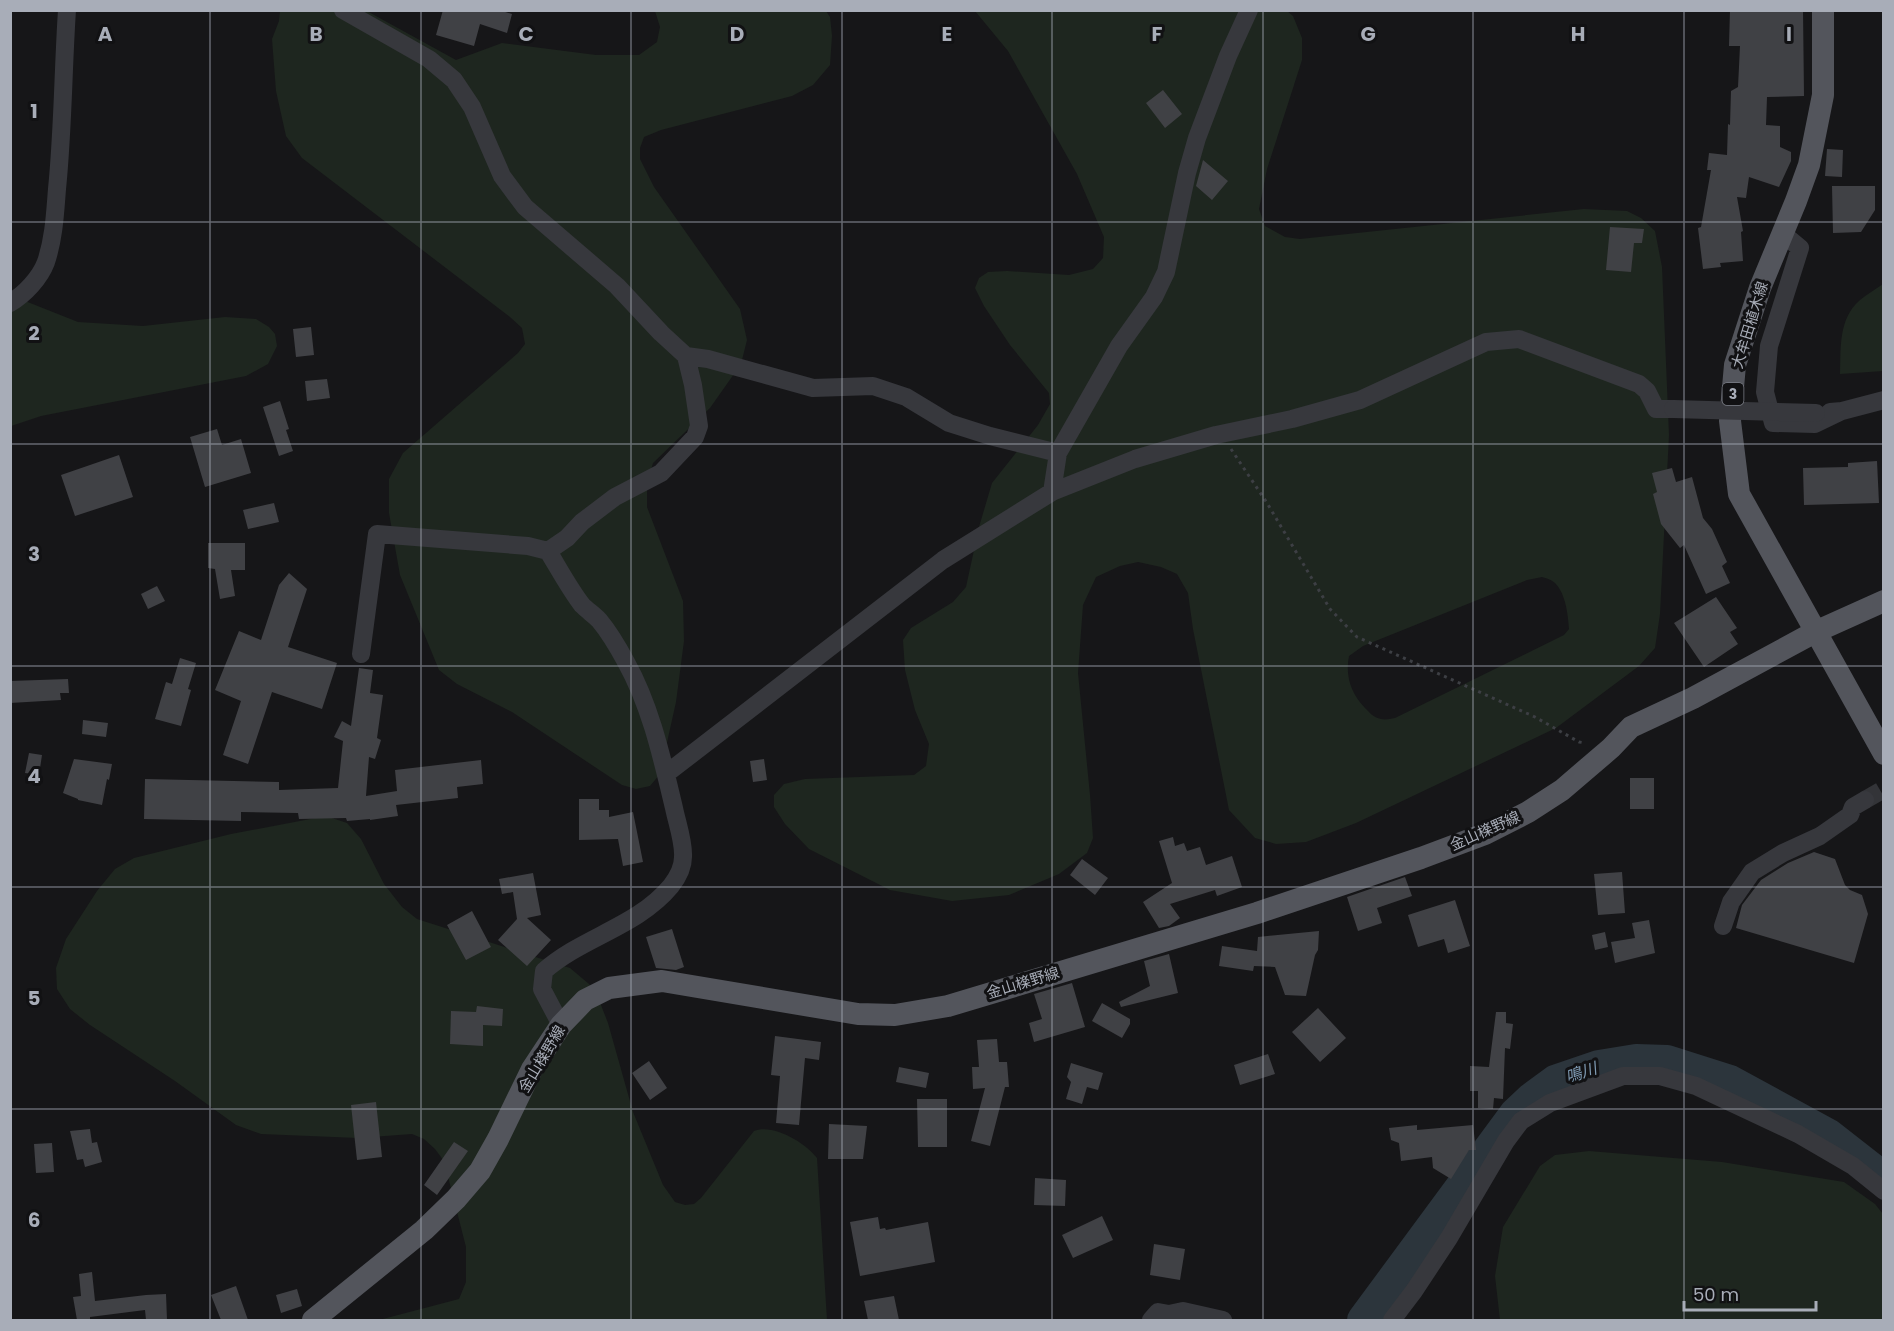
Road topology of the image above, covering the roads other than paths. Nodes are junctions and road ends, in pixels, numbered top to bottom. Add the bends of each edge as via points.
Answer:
1 (67, 10) edge
2 (343, 10) edge
3 (1249, 10) edge
4 (1823, 10) edge
5 (1782, 233) junction
6 (10, 303) edge
7 (686, 356) junction
8 (1884, 400) edge
9 (1842, 411) junction
10 (1058, 453) junction
11 (1052, 492) junction
12 (548, 551) junction
13 (1884, 601) edge
14 (1815, 632) junction
15 (361, 654) dead end
16 (1884, 754) edge
17 (666, 774) junction
18 (1865, 800) tunnel mouth
19 (1723, 926) dead end
20 (561, 1025) junction
21 (1884, 1191) edge
22 (313, 1320) edge
23 (1151, 1320) edge
24 (1222, 1320) edge
25 (1392, 1320) edge

1 - 6 street via 62,141 52,237 45,264 24,294
2 - 7 street via 429,59 454,80 472,107 502,176 525,207 617,286
3 - 10 street via 1197,138 1166,272
4 - 5 main road, 大牟田植木線 / 3 via 1823,95 1809,165
5 - 9 street via 1800,248 1769,346 1765,392 1773,423 1815,424
5 - 14 main road, 大牟田植木線 / 3 via 1735,365 1730,421 1739,494
7 - 10 street via 813,388 873,386 906,397 949,423
7 - 12 street via 699,426 695,437 661,473 615,497
8 - 9 street
9 - 11 street, bridge via 1656,409 1640,384 1519,339 1486,342 1360,400 1292,420 1220,433 1135,459
10 - 11 street
11 - 17 street via 943,560
12 - 15 street via 377,534
12 - 17 street via 568,586 600,621 626,662 649,712
13 - 14 main road, 金山檪野線
14 - 16 main road, 大牟田植木線 / 3
14 - 20 main road, 金山檪野線 via 1630,727 1562,790 1485,834 1257,913 948,1006 895,1015 858,1014 662,981 609,988 585,1000
17 - 20 street via 684,855 682,868 652,905 614,930 574,949 544,971 542,989
18 - 19 street via 1820,836 1752,872 1731,903
20 - 22 main road, 金山檪野線 via 532,1069 480,1171 424,1230
21 - 25 street via 1853,1166 1798,1134 1696,1086 1660,1076 1623,1076 1550,1103 1521,1121 1449,1238
23 - 24 street via 1158,1312 1183,1311

